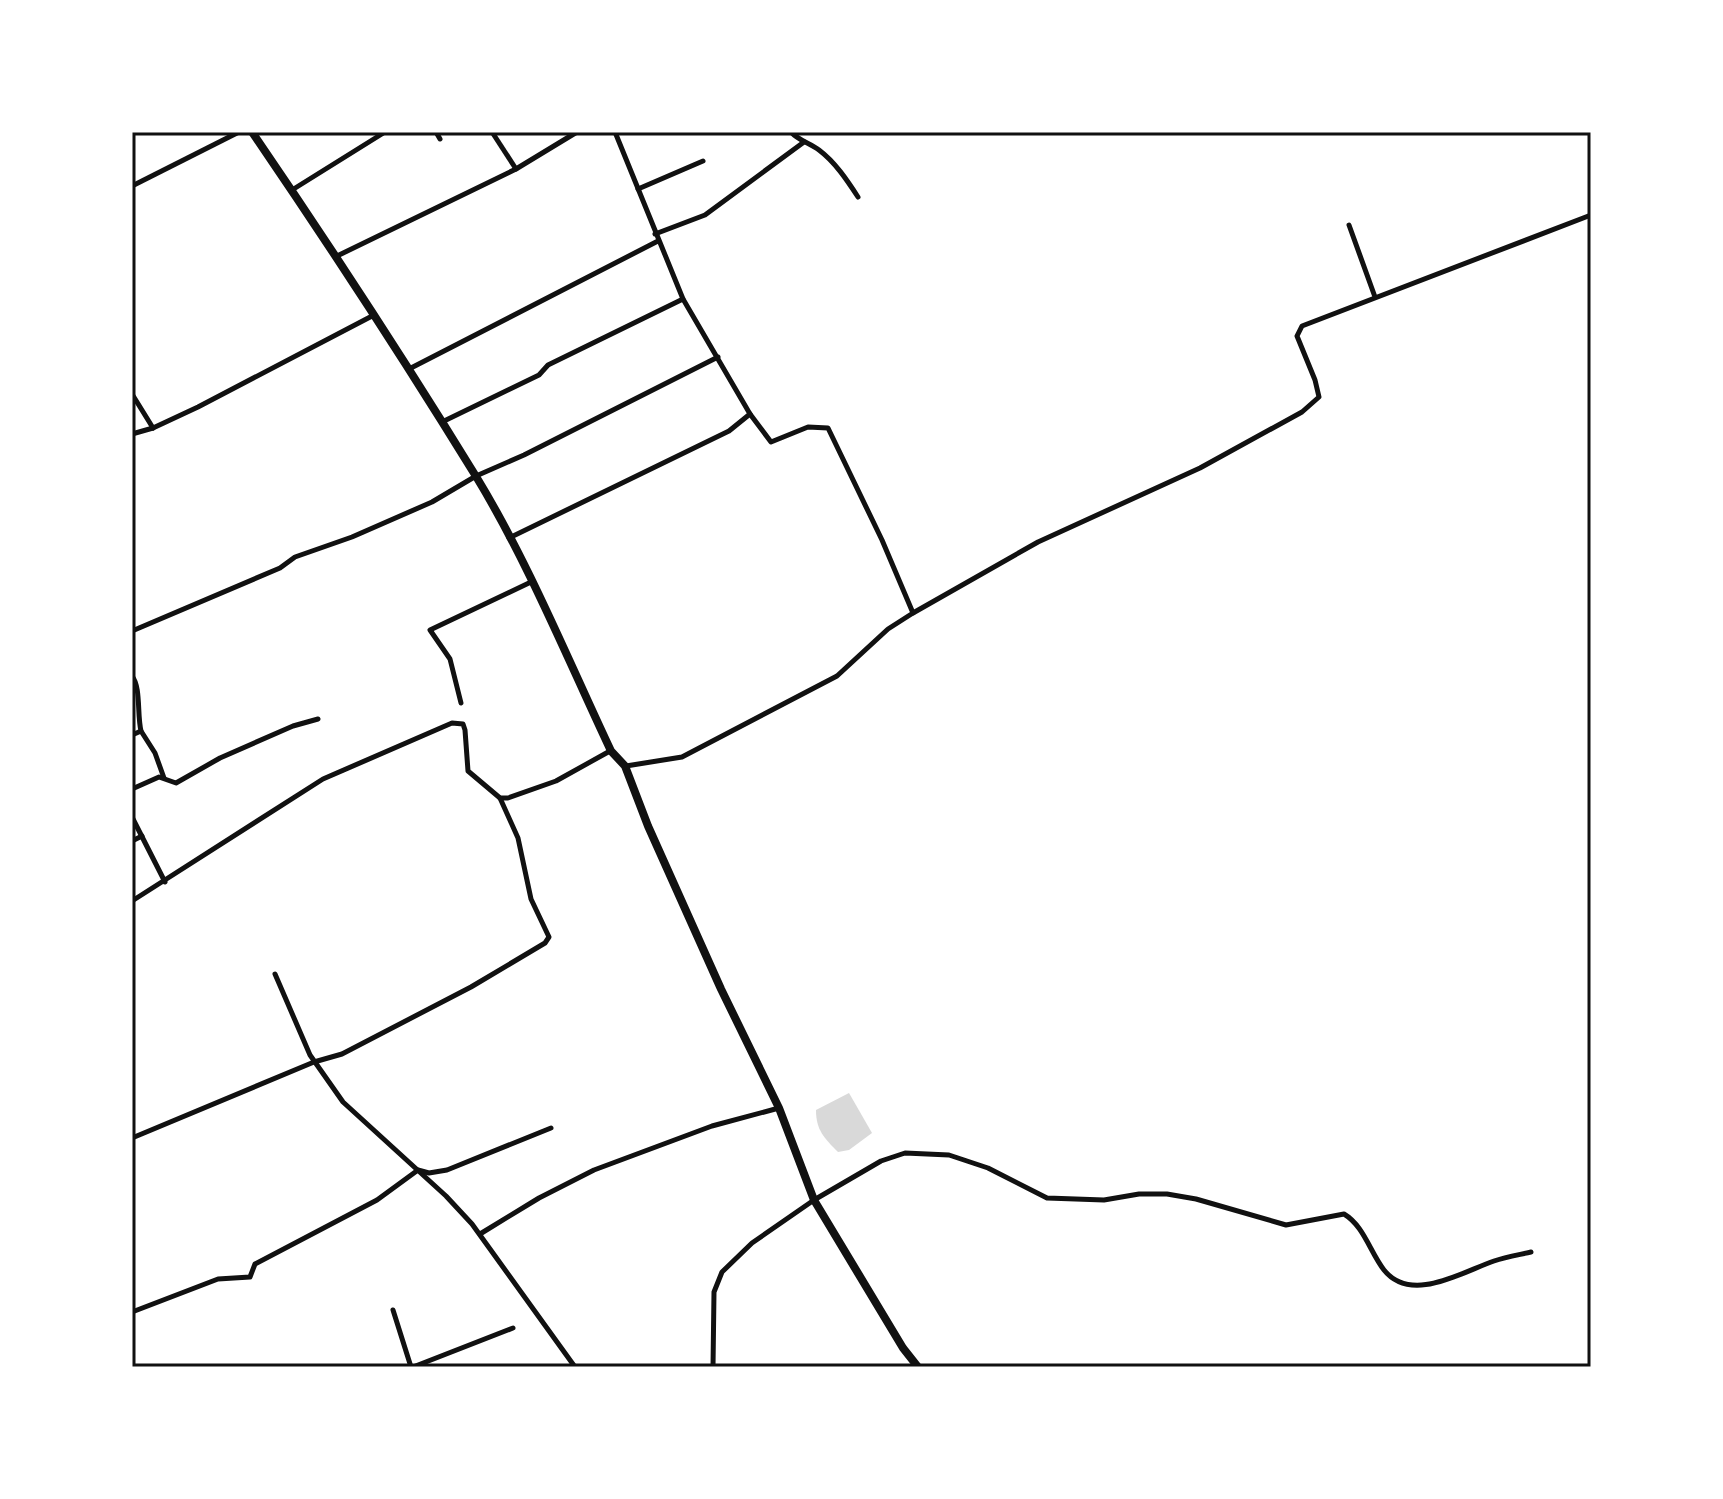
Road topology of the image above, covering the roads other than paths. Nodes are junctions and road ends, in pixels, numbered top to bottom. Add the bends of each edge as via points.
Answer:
1 (239, 132) edge
2 (253, 132) edge
3 (385, 132) edge
4 (492, 132) edge
5 (577, 132) edge
6 (615, 132) edge
7 (791, 132) edge
8 (804, 142) junction
9 (703, 161) dead end
10 (516, 169) junction
11 (132, 186) edge
12 (638, 189) junction
13 (292, 191) junction
14 (858, 197) dead end
15 (1591, 215) edge
16 (1349, 225) dead end
17 (655, 234) junction
18 (658, 241) junction
19 (336, 256) junction
20 (1375, 297) junction
21 (683, 299) junction
22 (374, 315) junction
23 (718, 357) junction
24 (408, 370) junction
25 (132, 394) edge
26 (750, 414) junction
27 (441, 423) junction
28 (153, 428) junction
29 (132, 434) edge
30 (476, 476) junction
31 (509, 538) junction
32 (531, 582) junction
33 (913, 613) junction
34 (132, 631) edge
35 (132, 676) edge
36 (461, 703) dead end
37 (318, 719) dead end
38 (141, 731) junction
39 (132, 735) edge
40 (611, 751) junction
41 (625, 766) junction
42 (164, 778) junction
43 (132, 789) edge
44 (500, 798) junction
45 (132, 817) edge
46 (142, 836) junction
47 (132, 841) edge
48 (165, 882) junction
49 (132, 901) edge
50 (275, 974) dead end
51 (314, 1062) junction
52 (779, 1108) junction
53 (551, 1128) dead end
54 (132, 1138) edge
55 (418, 1170) junction
56 (814, 1200) junction
57 (480, 1234) junction
58 (1531, 1252) dead end
59 (393, 1310) dead end
60 (132, 1312) edge
61 (513, 1328) dead end
62 (412, 1367) edge
63 (575, 1367) edge
64 (713, 1367) edge
65 (918, 1367) edge

1 - 11 street
2 - 13 main road
3 - 13 street
4 - 10 street
5 - 10 street
6 - 12 street
7 - 8 street
8 - 14 street via 820,150
8 - 17 street via 705,215
9 - 12 street
10 - 19 street
12 - 17 street
13 - 19 main road
15 - 20 street
16 - 20 street
17 - 18 street
18 - 21 street
18 - 24 street
19 - 22 main road
20 - 33 street via 1302,326 1297,336 1319,397 1302,412 1200,468 1038,542
21 - 23 street
21 - 27 street
22 - 24 main road
22 - 28 street
23 - 26 street
23 - 30 street
24 - 27 main road
25 - 28 street
26 - 31 street via 729,431
26 - 33 street via 771,442 808,427 828,428
27 - 30 main road
28 - 29 street
30 - 31 main road
30 - 34 street via 432,502
31 - 32 main road
32 - 36 street via 430,630 450,659
32 - 40 main road
33 - 41 street via 837,676 682,757
35 - 38 street via 138,686
37 - 42 street via 220,758 176,783
38 - 39 street
38 - 42 street
40 - 41 main road
40 - 44 street via 556,781
41 - 52 main road via 721,989
42 - 43 street
44 - 48 street via 468,771 465,730 463,724 452,723 323,779
44 - 51 street via 518,838 531,899 549,937 545,943 342,1054
45 - 46 street
46 - 47 street
46 - 48 street
48 - 49 street
50 - 51 street
51 - 54 street
51 - 55 street via 343,1102
52 - 56 main road
52 - 57 street via 712,1126 594,1170
53 - 55 street via 447,1170
55 - 57 street
55 - 60 street via 377,1200 255,1264 250,1277 218,1279
56 - 58 street via 881,1161 920,1152 988,1168 1047,1198 1167,1194 1286,1225 1344,1214 1384,1271 1408,1285 1438,1282
56 - 64 street via 752,1243 722,1272 714,1292
56 - 65 main road
57 - 63 street
59 - 62 street
61 - 62 street

